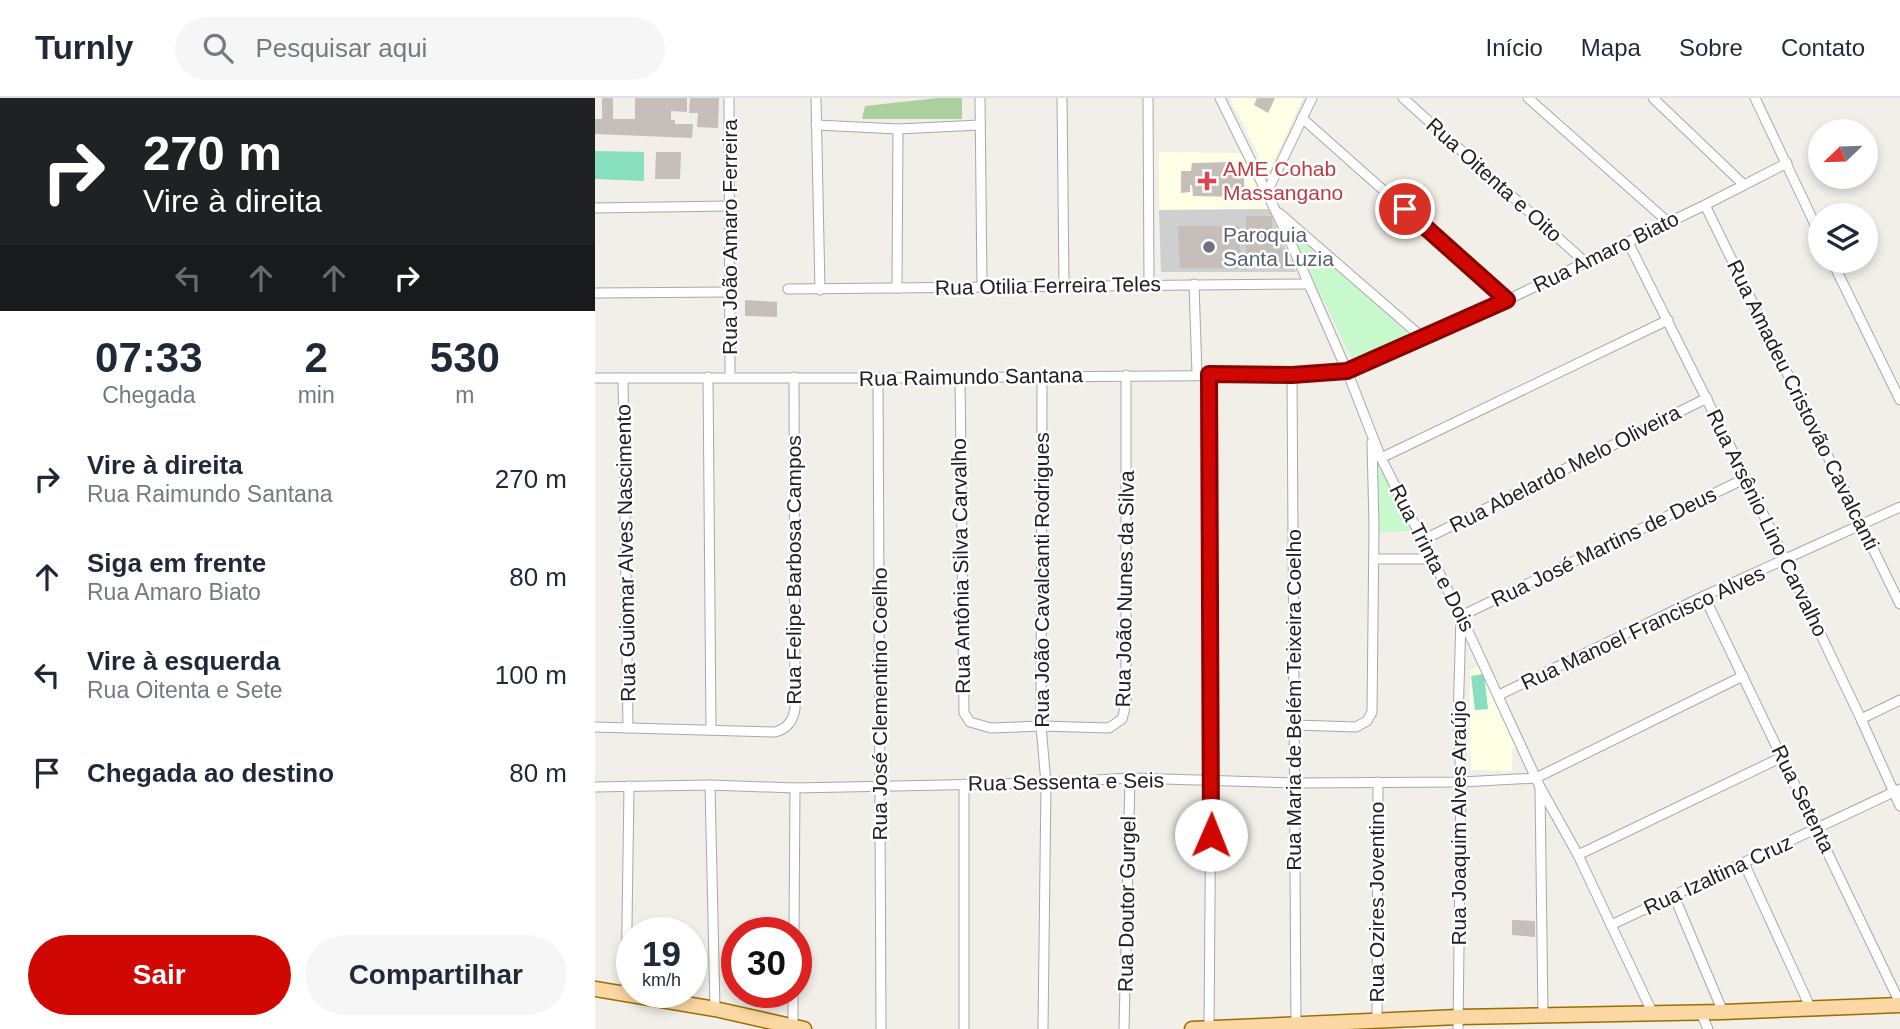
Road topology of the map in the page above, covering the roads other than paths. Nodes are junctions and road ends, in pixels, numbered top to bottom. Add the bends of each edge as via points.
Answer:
1 (729, 98) edge
2 (816, 98) edge
3 (979, 98) edge
4 (1062, 98) edge
5 (1148, 98) edge
6 (1220, 98) edge
7 (1312, 98) edge
8 (1403, 98) edge
9 (1528, 98) edge
10 (1653, 98) edge
11 (1755, 98) edge
12 (1302, 118) junction
13 (816, 125) junction
14 (980, 125) junction
15 (898, 129) junction
16 (1787, 163) junction
17 (1744, 185) junction
18 (1266, 192) junction
19 (1705, 205) junction
20 (730, 206) junction
21 (595, 208) edge
22 (1808, 209) edge
23 (1275, 210) junction
24 (1668, 222) junction
25 (1627, 242) junction
26 (1585, 262) junction
27 (1838, 273) edge
28 (1149, 284) junction
29 (1194, 284) junction
30 (1309, 284) junction
31 (1064, 285) junction
32 (982, 286) junction
33 (897, 288) junction
34 (788, 289) dead end
35 (820, 290) junction
36 (729, 292) junction
37 (595, 293) edge
38 (1507, 300) junction
39 (1668, 320) junction
40 (1423, 338) junction
41 (1347, 371) junction
42 (1126, 374) junction
43 (1197, 374) junction
44 (1209, 374) junction
45 (1292, 375) junction
46 (730, 376) junction
47 (1042, 376) junction
48 (708, 377) junction
49 (794, 377) junction
50 (960, 377) junction
51 (595, 378) edge
52 (624, 378) junction
53 (877, 379) junction
54 (1707, 398) junction
55 (1900, 400) edge
56 (1372, 432) junction
57 (1381, 458) junction
58 (1746, 478) junction
59 (1900, 507) edge
60 (1862, 525) junction
61 (1423, 540) junction
62 (1374, 559) junction
63 (1431, 559) junction
64 (1784, 562) junction
65 (1705, 596) junction
66 (1900, 604) edge
67 (1461, 616) junction
68 (1743, 676) junction
69 (1499, 695) junction
70 (1900, 700) edge
71 (1861, 719) junction
72 (1294, 724) junction
73 (1041, 726) junction
74 (595, 727) edge
75 (628, 728) junction
76 (711, 728) junction
77 (1782, 757) junction
78 (1130, 778) junction
79 (1212, 779) junction
80 (1378, 782) junction
81 (1461, 782) junction
82 (1538, 782) junction
83 (1046, 783) junction
84 (1295, 783) junction
85 (964, 784) junction
86 (710, 785) junction
87 (629, 786) junction
88 (881, 786) junction
89 (595, 787) edge
90 (795, 788) junction
91 (1896, 791) edge
92 (1900, 806) edge
93 (1817, 827) junction
94 (1578, 855) junction
95 (1744, 863) junction
96 (1674, 896) junction
97 (626, 917) edge
98 (794, 917) edge
99 (1611, 925) junction
100 (595, 989) edge
101 (616, 992) edge
102 (1900, 1004) edge
103 (707, 1008) edge
104 (795, 1008) edge
105 (715, 1009) junction
106 (1811, 1009) junction
107 (1723, 1012) junction
108 (1702, 1013) junction
109 (1653, 1014) junction
110 (1543, 1017) junction
111 (1377, 1022) junction
112 (1458, 1023) edge
113 (1296, 1026) junction
114 (798, 1028) edge
115 (1209, 1028) edge
116 (881, 1029) edge
117 (964, 1029) edge
118 (1043, 1029) edge
119 (1124, 1029) edge
120 (1192, 1029) edge
121 (1708, 1029) edge

1 - 20 street, Rua João Amaro Ferreira
2 - 13 street
3 - 14 street
4 - 31 street
5 - 28 street
6 - 18 street, Rua Trinta e Dois
7 - 12 street
8 - 26 street, Rua Oitenta e Oito
9 - 24 street
10 - 17 street
11 - 16 street
12 - 18 street
12 - 38 street
13 - 15 street
13 - 35 street
14 - 15 street
14 - 32 street
15 - 33 street
16 - 17 street, Rua Amaro Biato
16 - 22 street
17 - 19 street, Rua Amaro Biato
18 - 23 street, Rua Trinta e Dois
19 - 24 street, Rua Amaro Biato
19 - 60 street, Rua Amadeu Cristovão Cavalcanti
20 - 21 street
20 - 36 street, Rua João Amaro Ferreira
23 - 30 street, Rua Trinta e Dois
23 - 40 street
24 - 25 street, Rua Amaro Biato
25 - 26 street, Rua Amaro Biato
25 - 39 street, Rua Arsênio Lino Carvalho
26 - 38 street, Rua Amaro Biato
27 - 55 street
28 - 29 street, Rua Otilia Ferreira Teles
28 - 31 street, Rua Otilia Ferreira Teles
29 - 30 street, Rua Otilia Ferreira Teles
29 - 43 street
30 - 41 street, Rua Trinta e Dois
31 - 32 street, Rua Otilia Ferreira Teles
32 - 33 street, Rua Otilia Ferreira Teles
33 - 35 street, Rua Otilia Ferreira Teles
34 - 35 street, Rua Otilia Ferreira Teles
36 - 37 street
36 - 46 street, Rua João Amaro Ferreira
38 - 40 street, Rua Amaro Biato
39 - 54 street, Rua Arsênio Lino Carvalho
39 - 57 street
40 - 41 street, Rua Amaro Biato
41 - 45 street, Rua Raimundo Santana
41 - 56 street, Rua Trinta e Dois
42 - 43 street, Rua Raimundo Santana
42 - 47 street, Rua Raimundo Santana
42 - 73 street, Rua João Nunes da Silva via 1125,710 1122,719 1109,728
43 - 44 street, Rua Raimundo Santana
44 - 45 street, Rua Raimundo Santana
44 - 79 street
45 - 72 street, Rua Maria de Belém Teixeira Coelho
46 - 48 street, Rua Raimundo Santana
46 - 49 street, Rua Raimundo Santana
47 - 50 street, Rua Raimundo Santana
47 - 73 street, Rua João Cavalcanti Rodrigues
48 - 52 street, Rua Raimundo Santana
48 - 76 street
49 - 53 street, Rua Raimundo Santana
49 - 76 street, Rua Felipe Barbosa Campos via 793,715 785,728 775,732
50 - 53 street, Rua Raimundo Santana
50 - 73 street, Rua Antônia Silva Carvalho via 964,713 977,726
51 - 52 street, Rua Raimundo Santana
52 - 75 street, Rua Guiomar Alves Nascimento
53 - 88 street, Rua José Clementino Coelho
54 - 58 street, Rua Arsênio Lino Carvalho
54 - 61 street, Rua Abelardo Melo Oliveira
56 - 57 street, Rua Trinta e Dois
56 - 62 street
57 - 61 street, Rua Trinta e Dois
58 - 64 street, Rua Arsênio Lino Carvalho
58 - 67 street, Rua José Martins de Deus
59 - 60 street, Rua Manoel Francisco Alves
60 - 64 street, Rua Manoel Francisco Alves
60 - 66 street, Rua Amadeu Cristovão Cavalcanti
61 - 63 street, Rua Trinta e Dois
62 - 63 street
62 - 72 street via 1370,717 1356,727
63 - 67 street, Rua Trinta e Dois
64 - 65 street, Rua Manoel Francisco Alves
64 - 71 street, Rua Arsênio Lino Carvalho
65 - 68 street, Rua Setenta
65 - 69 street, Rua Manoel Francisco Alves
67 - 69 street, Rua Trinta e Dois
67 - 81 street, Rua Joaquim Alves Araújo
68 - 77 street, Rua Setenta
68 - 82 street
69 - 82 street, Rua Trinta e Dois
70 - 71 street
71 - 91 street, Rua Arsênio Lino Carvalho
72 - 84 street, Rua Maria de Belém Teixeira Coelho
73 - 83 street, Rua João Cavalcanti Rodrigues
74 - 75 street, Rua Felipe Barbosa Campos
75 - 76 street, Rua Felipe Barbosa Campos
77 - 93 street, Rua Setenta
77 - 94 street
78 - 79 street, Rua Sessenta e Seis
78 - 83 street, Rua Sessenta e Seis
78 - 119 street, Rua Doutor Gurgel
79 - 84 street, Rua Sessenta e Seis
79 - 115 street
80 - 81 street, Rua Sessenta e Seis
80 - 84 street, Rua Sessenta e Seis
80 - 111 street, Rua Ozires Joventino
81 - 82 street, Rua Sessenta e Seis
81 - 112 street, Rua Joaquim Alves Araújo
82 - 94 street, Rua Trinta e Dois
82 - 110 street
83 - 85 street, Rua Sessenta e Seis
83 - 118 street, Rua João Cavalcanti Rodrigues
84 - 113 street, Rua Maria de Belém Teixeira Coelho
85 - 88 street, Rua Sessenta e Seis
85 - 117 street
86 - 87 street, Rua Sessenta e Seis
86 - 90 street, Rua Sessenta e Seis
86 - 105 street
87 - 89 street, Rua Sessenta e Seis
87 - 97 street
88 - 90 street, Rua Sessenta e Seis
88 - 116 street, Rua José Clementino Coelho
90 - 98 street
91 - 92 street, Rua Arsênio Lino Carvalho
91 - 93 street, Rua Izaltina Cruz
93 - 95 street, Rua Izaltina Cruz
93 - 102 street, Rua Setenta
94 - 99 street, Rua Trinta e Dois
95 - 96 street, Rua Izaltina Cruz
95 - 106 street
96 - 99 street, Rua Izaltina Cruz
96 - 107 street
99 - 109 street, Rua Trinta e Dois
100 - 101 main road
102 - 106 main road
103 - 105 main road
104 - 114 street
105 - 114 main road
106 - 107 main road
107 - 108 main road
108 - 109 main road
108 - 121 street
109 - 110 main road
110 - 112 main road
111 - 112 main road
111 - 113 main road
113 - 115 main road
115 - 120 main road

